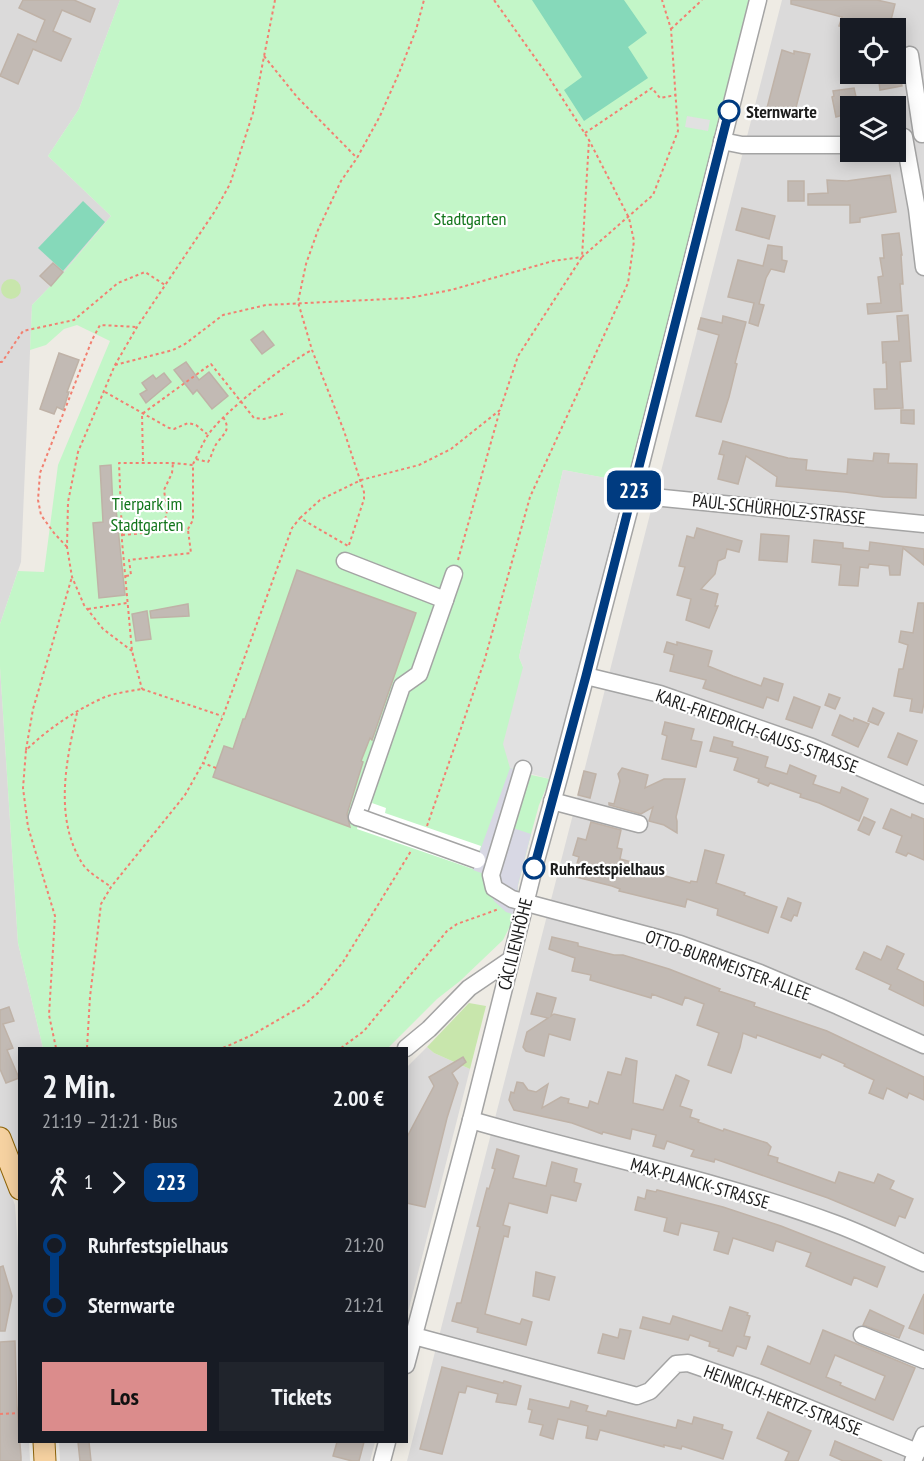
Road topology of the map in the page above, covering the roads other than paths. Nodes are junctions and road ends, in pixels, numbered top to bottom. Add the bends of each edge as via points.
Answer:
1 (759, 0) edge
2 (910, 55) dead end
3 (923, 134) edge
4 (906, 137) edge
5 (722, 141) junction
6 (840, 145) edge
7 (906, 162) edge
8 (924, 267) edge
9 (633, 495) junction
10 (924, 524) edge
11 (347, 553) road end
12 (454, 574) road end
13 (445, 600) junction
14 (586, 676) junction
15 (523, 769) dead end
16 (922, 790) edge
17 (552, 801) junction
18 (639, 824) dead end
19 (494, 865) junction
20 (519, 901) junction
21 (510, 960) junction
22 (924, 1045) edge
23 (407, 1047) edge
24 (471, 1120) junction
25 (0, 1138) edge
26 (18, 1184) edge
27 (924, 1263) edge
28 (862, 1335) dead end
29 (414, 1336) junction
30 (408, 1358) edge
31 (924, 1360) edge
32 (924, 1435) edge
33 (44, 1443) edge
34 (387, 1443) edge
35 (915, 1457) edge
36 (45, 1461) edge
37 (382, 1461) edge

1 - 5 street, CÄCILIENHÖHE
2 - 3 street
3 - 4 street
5 - 6 street via 742,145
5 - 9 street, CÄCILIENHÖHE
7 - 8 street via 917,209
9 - 10 street, PAUL-SCHÜRHOLZ-STRASSE
9 - 14 street, CÄCILIENHÖHE
11 - 13 street
12 - 13 street
13 - 19 street, bridge via 419,674 402,686 357,817
14 - 16 street, KARL-FRIEDRICH-GAUSS-STRASSE via 660,694
14 - 17 street, CÄCILIENHÖHE
15 - 19 street
17 - 18 street
17 - 20 street, CÄCILIENHÖHE
19 - 20 street via 494,888
20 - 21 street, CÄCILIENHÖHE
20 - 22 street, OTTO-BURRMEISTER-ALLEE via 680,944 770,977
21 - 23 street via 469,988
21 - 24 street, CÄCILIENHÖHE
24 - 27 street, MAX-PLANCK-STRASSE via 739,1192 838,1224
24 - 29 street, CÄCILIENHÖHE
25 - 26 main road
28 - 31 street
29 - 30 street, CÄCILIENHÖHE
29 - 35 street, HEINRICH-HERTZ-STRASSE via 637,1396 650,1391 676,1364 688,1363 757,1387
32 - 35 street
33 - 36 main road
34 - 37 street

